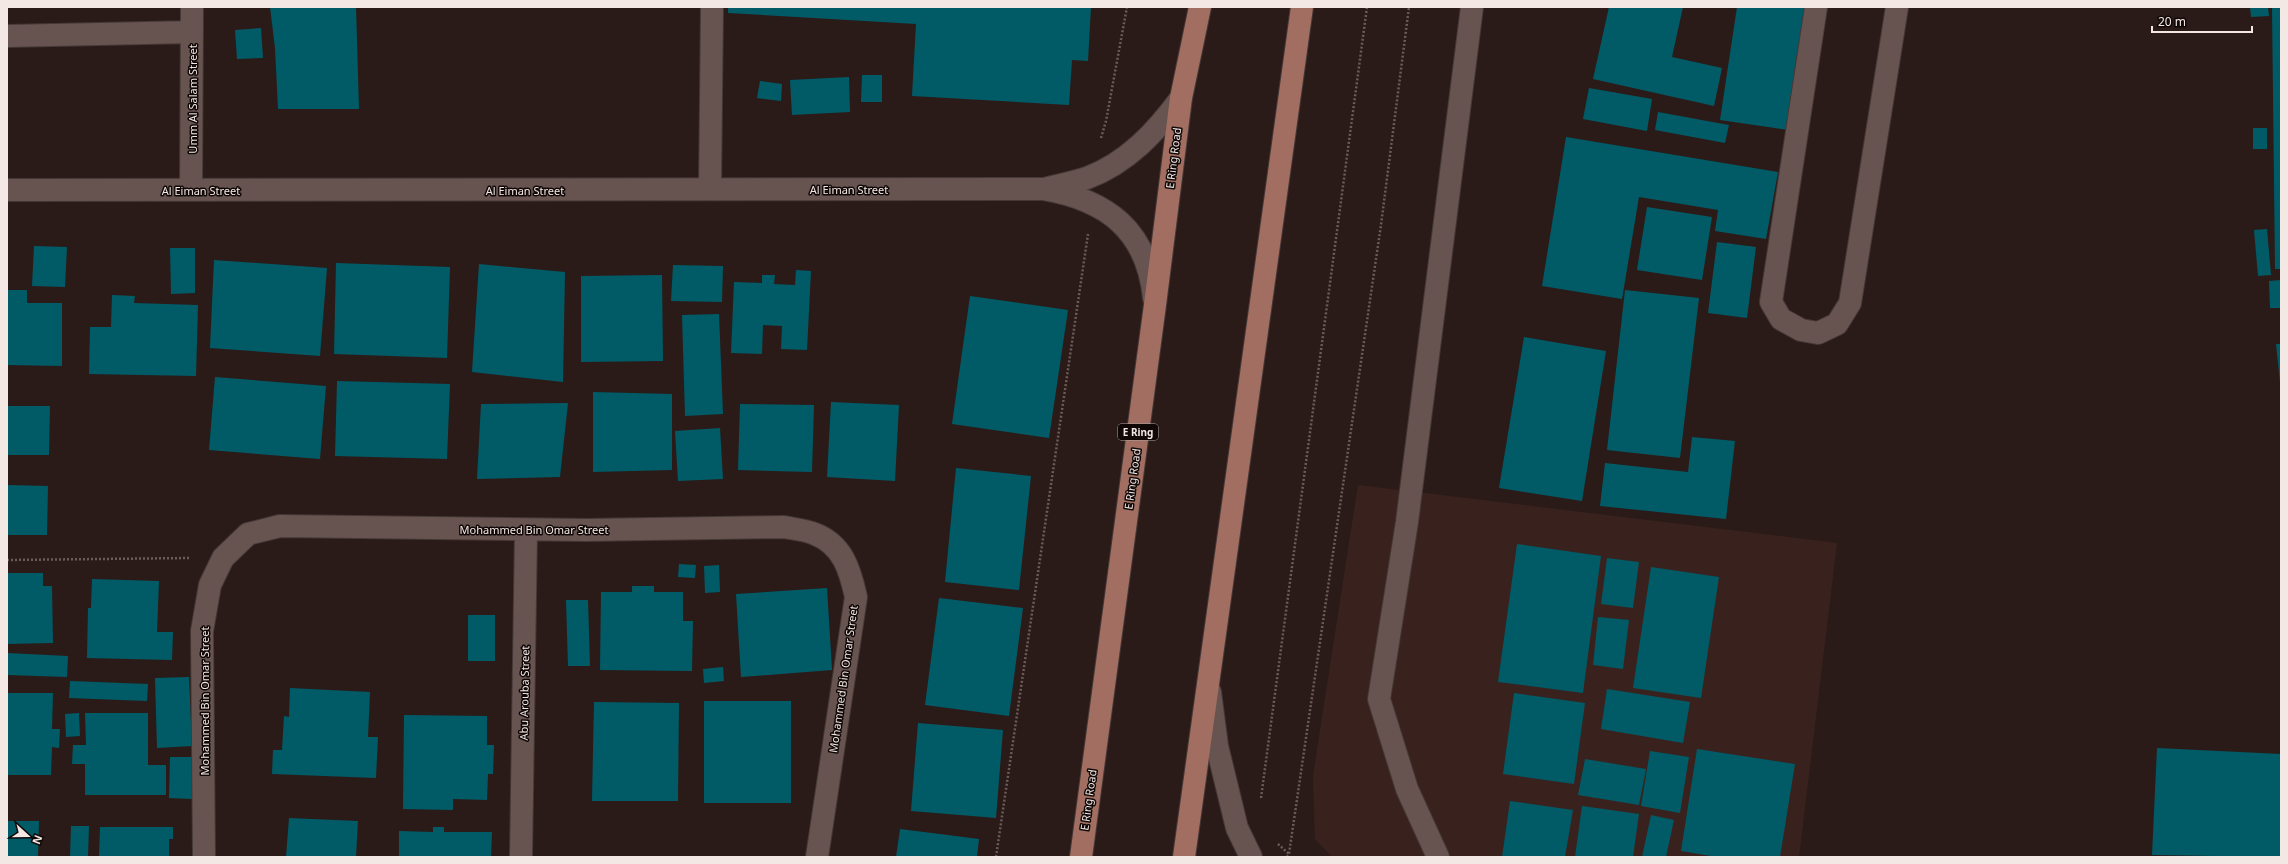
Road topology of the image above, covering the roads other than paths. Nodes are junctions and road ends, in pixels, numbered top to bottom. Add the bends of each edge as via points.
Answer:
1 (192, 7) edge
2 (712, 7) edge
3 (1200, 7) edge
4 (1302, 7) edge
5 (1472, 7) edge
6 (1816, 7) edge
7 (1897, 7) edge
8 (192, 32) junction
9 (7, 36) edge
10 (1181, 98) junction
11 (710, 189) junction
12 (1043, 189) junction
13 (7, 190) edge
14 (191, 190) junction
15 (1155, 305) junction
16 (526, 530) junction
17 (1208, 679) junction
18 (204, 857) edge
19 (521, 857) edge
20 (817, 857) edge
21 (1081, 857) edge
22 (1184, 857) edge
23 (1250, 857) edge
24 (1438, 857) edge

1 - 8 street, Umm Al Salam Street
2 - 11 street
3 - 10 main road, E Ring Road / E Ring
4 - 17 main road
5 - 24 street via 1407,522 1379,699 1407,789
6 - 7 street via 1771,302 1781,319 1801,330 1818,333 1837,324 1850,303
8 - 9 street
8 - 14 street, Umm Al Salam Street
10 - 12 street, Al Eiman Street via 1163,124 1140,146 1115,164 1087,178
10 - 15 main road, E Ring Road / E Ring
11 - 12 street, Al Eiman Street
11 - 14 street, Al Eiman Street
12 - 15 street, Al Eiman Street via 1068,193 1092,202 1114,216 1132,234 1144,256 1152,280
13 - 14 street, Al Eiman Street
15 - 21 main road, E Ring Road / E Ring
16 - 18 street, Mohammed Bin Omar Street via 280,526 248,534 223,558 210,585 202,631
16 - 19 street, Abu Arouba Street
16 - 20 street, Mohammed Bin Omar Street via 784,527 815,534 835,547 849,567 856,596
17 - 22 main road
17 - 23 street via 1218,746 1236,828

